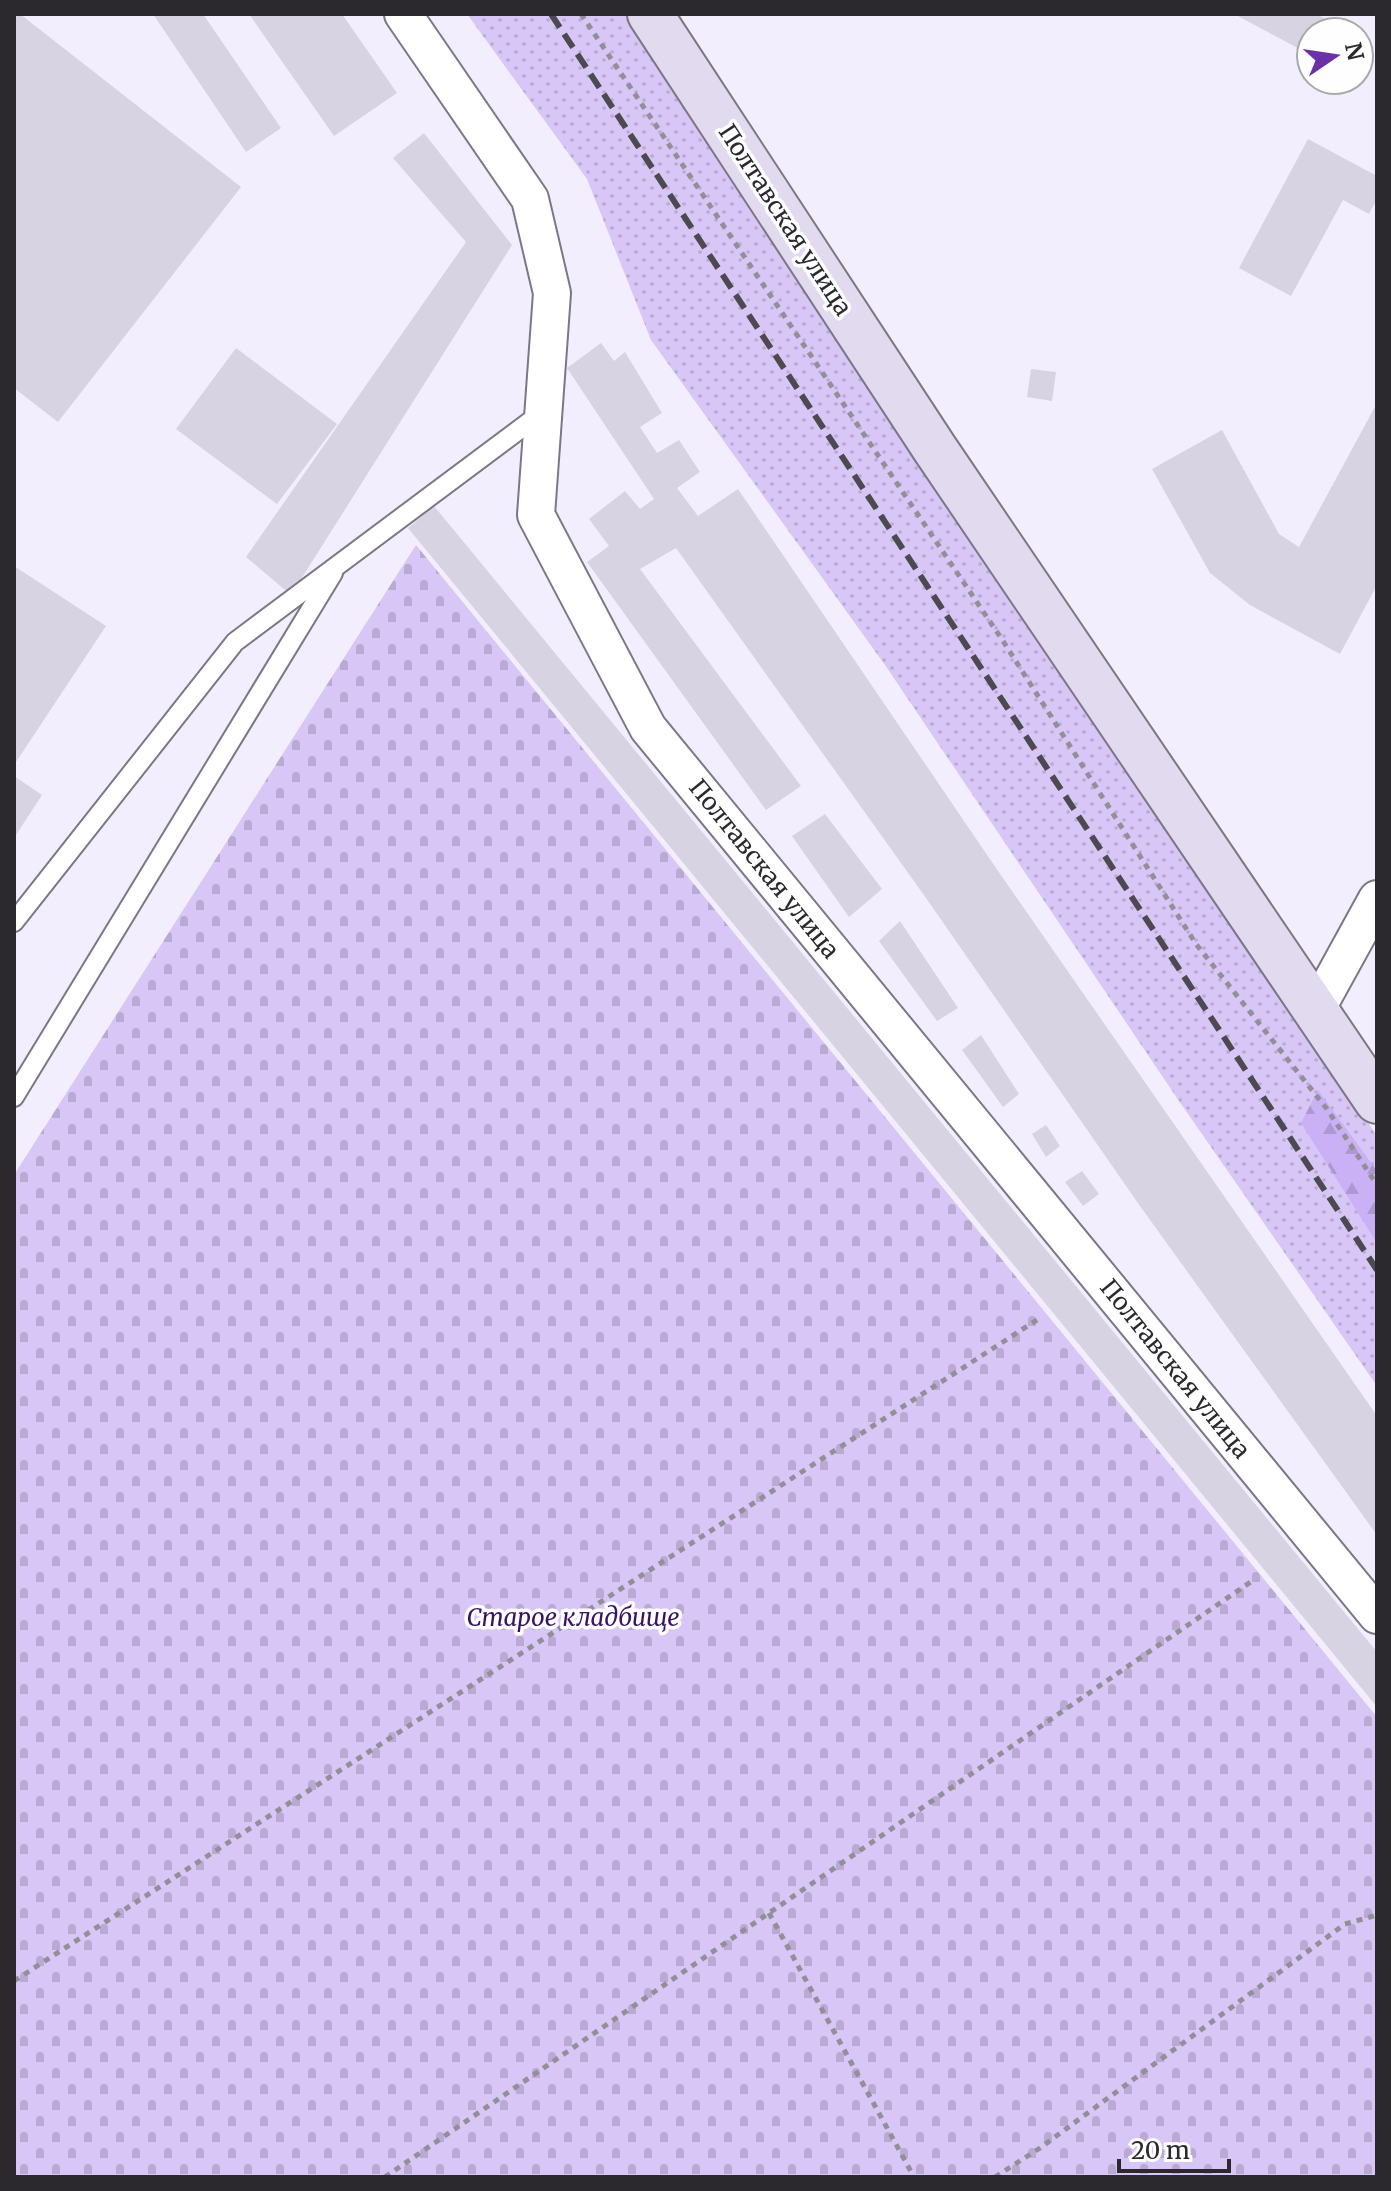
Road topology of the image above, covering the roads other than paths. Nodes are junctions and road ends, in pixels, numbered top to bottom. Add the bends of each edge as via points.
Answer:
1 (403, 14) edge
2 (650, 14) edge
3 (544, 411) junction
4 (339, 564) junction
5 (1377, 899) edge
6 (14, 922) edge
7 (1316, 1010) junction
8 (14, 1097) edge
9 (1377, 1101) edge
10 (1377, 1615) edge

1 - 3 street, Полтавская улица via 530,199 552,293
2 - 7 street, Полтавская улица via 935,449
3 - 4 lane
3 - 10 street, Полтавская улица via 536,515 648,728
4 - 6 lane via 235,642
4 - 8 lane
5 - 7 street
7 - 9 street, Полтавская улица

